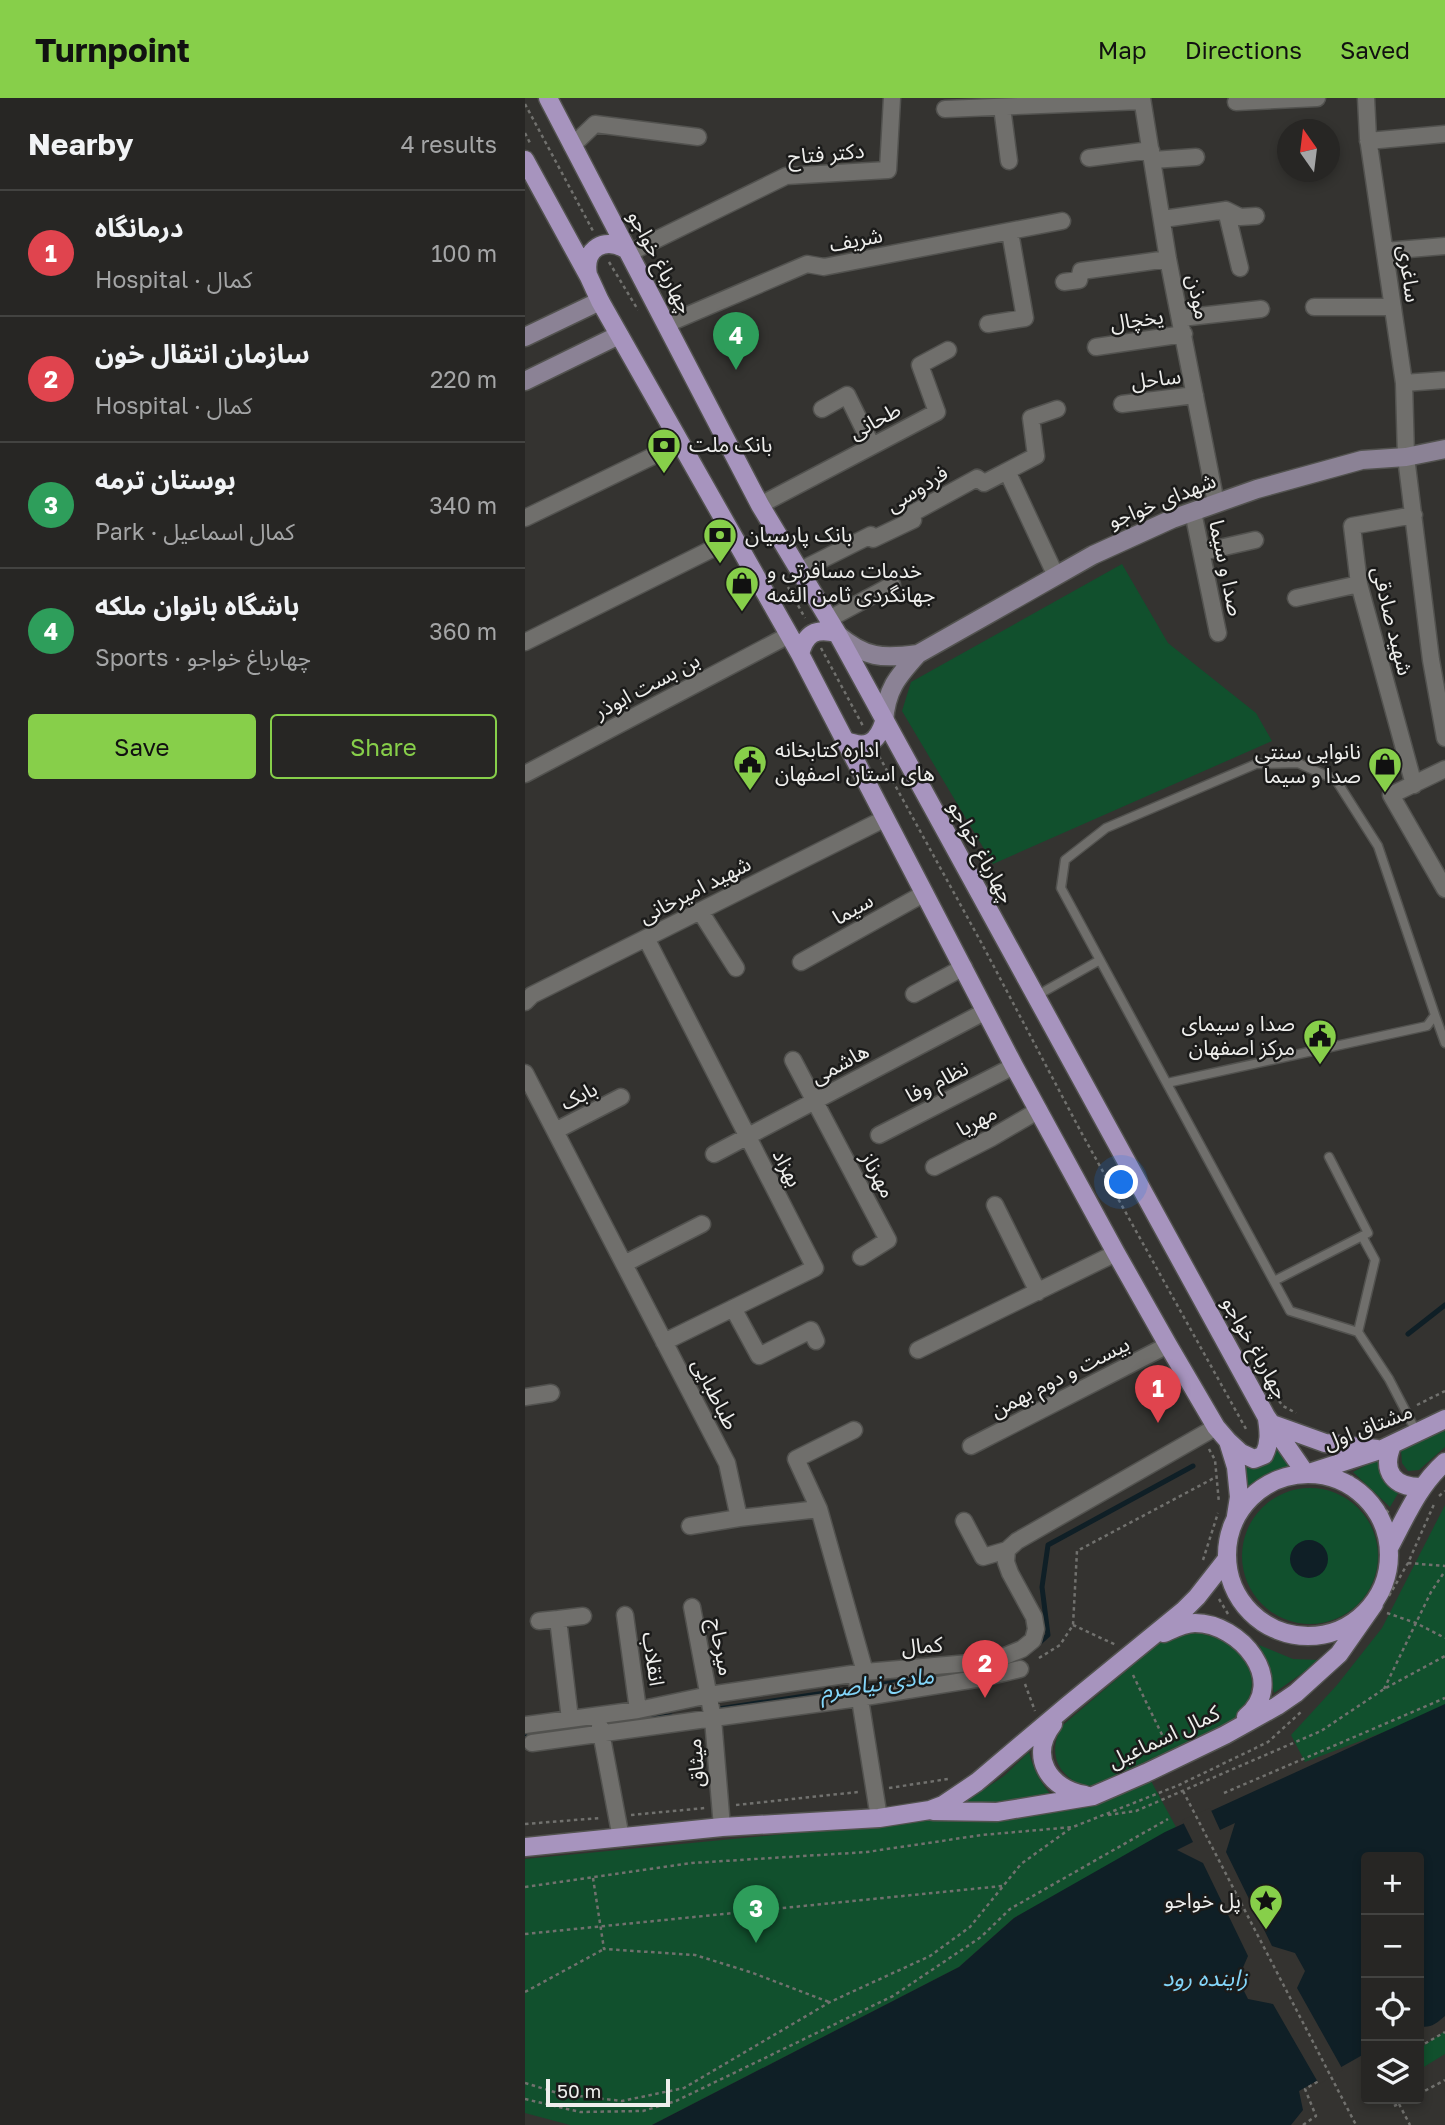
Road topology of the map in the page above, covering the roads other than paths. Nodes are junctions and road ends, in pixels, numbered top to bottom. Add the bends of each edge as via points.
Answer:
1 (548, 98) edge
2 (892, 98) edge
3 (1317, 98) edge
4 (1366, 98) edge
5 (1142, 99) edge
6 (1236, 102) dead end
7 (1002, 107) junction
8 (945, 109) dead end
9 (1445, 134) edge
10 (698, 137) dead end
11 (1369, 141) junction
12 (572, 146) junction
13 (1152, 155) junction
14 (1196, 157) dead end
15 (1090, 158) dead end
16 (525, 160) edge
17 (1009, 161) dead end
18 (1226, 210) junction
19 (1256, 216) dead end
20 (1163, 219) junction
21 (1062, 222) dead end
22 (1010, 232) junction
23 (1445, 246) edge
24 (1385, 251) junction
25 (628, 252) junction
26 (1168, 259) junction
27 (1241, 268) dead end
28 (589, 276) junction
29 (1064, 282) dead end
30 (600, 301) junction
31 (1314, 307) dead end
32 (1393, 307) junction
33 (1261, 309) dead end
34 (667, 324) junction
35 (988, 324) dead end
36 (1182, 326) junction
37 (619, 335) junction
38 (525, 337) edge
39 (1097, 347) dead end
40 (948, 350) dead end
41 (525, 380) edge
42 (1445, 380) edge
43 (1404, 383) junction
44 (1195, 395) junction
45 (1122, 404) dead end
46 (822, 409) dead end
47 (1057, 409) dead end
48 (680, 443) junction
49 (872, 446) junction
50 (1445, 449) edge
51 (1406, 457) junction
52 (1007, 471) junction
53 (1216, 503) junction
54 (760, 505) junction
55 (1193, 512) junction
56 (1414, 515) junction
57 (525, 518) edge
58 (734, 538) junction
59 (1255, 540) dead end
60 (1202, 552) junction
61 (801, 570) junction
62 (1056, 576) junction
63 (1359, 584) junction
64 (892, 585) dead end
65 (1296, 598) dead end
66 (833, 626) junction
67 (1218, 633) dead end
68 (789, 635) junction
69 (525, 642) edge
70 (800, 654) junction
71 (918, 654) junction
72 (1438, 659) edge
73 (884, 722) junction
74 (1445, 738) edge
75 (846, 741) junction
76 (1445, 769) edge
77 (525, 774) edge
78 (1414, 785) junction
79 (886, 818) junction
80 (1445, 889) edge
81 (925, 893) junction
82 (700, 911) junction
83 (646, 938) junction
84 (1100, 960) junction
85 (801, 961) dead end
86 (964, 967) junction
87 (736, 968) dead end
88 (913, 994) dead end
89 (1035, 996) junction
90 (525, 1002) edge
91 (986, 1011) junction
92 (1435, 1014) junction
93 (1445, 1043) edge
94 (793, 1060) dead end
95 (1014, 1066) junction
96 (525, 1073) edge
97 (1167, 1083) junction
98 (621, 1097) dead end
99 (815, 1101) junction
100 (1039, 1110) junction
101 (555, 1131) junction
102 (879, 1135) dead end
103 (748, 1137) junction
104 (714, 1154) dead end
105 (1329, 1157) dead end
106 (934, 1167) dead end
107 (995, 1205) dead end
108 (702, 1224) dead end
109 (1362, 1236) junction
110 (1116, 1253) junction
111 (861, 1258) dead end
112 (624, 1264) junction
113 (1274, 1281) junction
114 (1038, 1292) junction
115 (733, 1308) junction
116 (1358, 1332) junction
117 (816, 1341) dead end
118 (664, 1342) junction
119 (1168, 1345) junction
120 (918, 1350) dead end
121 (551, 1394) dead end
122 (525, 1397) edge
123 (1445, 1419) edge
124 (1269, 1420) junction
125 (854, 1430) dead end
126 (1209, 1430) junction
127 (1417, 1433) junction
128 (1228, 1441) junction
129 (971, 1446) dead end
130 (1386, 1447) junction
131 (1445, 1462) edge
132 (1306, 1474) junction
133 (1423, 1487) junction
134 (819, 1509) junction
135 (1236, 1517) junction
136 (739, 1518) junction
137 (964, 1521) dead end
138 (690, 1526) dead end
139 (1390, 1546) junction
140 (1007, 1550) junction
141 (1226, 1560) junction
142 (692, 1607) dead end
143 (1377, 1607) junction
144 (625, 1615) dead end
145 (583, 1616) dead end
146 (558, 1619) junction
147 (539, 1621) dead end
148 (1145, 1642) junction
149 (1020, 1670) road end
150 (861, 1673) junction
151 (709, 1695) junction
152 (859, 1698) junction
153 (1068, 1705) junction
154 (638, 1710) junction
155 (598, 1715) junction
156 (570, 1719) junction
157 (713, 1719) junction
158 (525, 1725) edge
159 (601, 1735) junction
160 (1225, 1735) junction
161 (532, 1744) dead end
162 (1093, 1796) junction
163 (926, 1811) junction
164 (879, 1818) junction
165 (722, 1827) junction
166 (621, 1838) junction
167 (525, 1847) edge

1 - 12 main road, چهارباغ خواجو
2 - 25 street, دکتر فتاح via 888,170 786,176
3 - 6 street
4 - 11 street, ساغری
5 - 7 street
5 - 13 street, موذن
7 - 8 street
7 - 17 street
9 - 11 street
10 - 12 street via 595,124
11 - 24 street, ساغری
12 - 25 main road, چهارباغ خواجو
13 - 14 street
13 - 15 street
13 - 20 street, موذن
16 - 28 main road
18 - 19 street via 1240,217
18 - 20 street
18 - 27 street
20 - 26 street, موذن
21 - 22 street, شریف
22 - 34 street, شریف via 824,267 807,264
22 - 35 street via 1025,318
23 - 24 street
24 - 32 street, ساغری
25 - 28 main road via 618,244 601,246 590,256
25 - 34 main road, چهارباغ خواجو
26 - 29 street via 1081,271 1079,280
26 - 36 street, موذن
28 - 30 main road
30 - 37 main road
30 - 38 main road
31 - 32 street
32 - 43 street, ساغری
33 - 36 street, یخچال
34 - 54 main road, چهارباغ خواجو
36 - 39 street, یخچال
36 - 44 street, موذن
37 - 41 main road
37 - 48 main road
40 - 49 street, طحانی via 920,365 937,412
42 - 43 street
43 - 51 street, ساغری
44 - 45 street, ساحل
44 - 53 street, موذن
46 - 49 street via 847,396
47 - 52 street, فردوسی via 1031,418 1036,456
48 - 57 street
48 - 58 main road
49 - 54 street, طحانی
50 - 51 main road, شهدای خواجو
51 - 53 main road, شهدای خواجو via 1363,460
51 - 56 street, ساغری
52 - 61 street, فردوسی via 983,483 977,478 911,514 913,520 873,539 871,534
52 - 62 street
53 - 55 main road, شهدای خواجو
54 - 61 main road, چهارباغ خواجو
55 - 60 street, صدا و سیما
55 - 62 main road, شهدای خواجو
56 - 63 street, شهید صادقی via 1352,527
56 - 72 street, ساغری
58 - 68 main road
58 - 69 street
59 - 60 street
60 - 67 street, صدا و سیما
61 - 66 main road, چهارباغ خواجو
62 - 71 main road, شهدای خواجو
63 - 65 street
63 - 78 street, شهید صادقی
64 - 66 street
66 - 70 main road via 804,640
66 - 71 main road via 854,648 871,654
66 - 73 main road, چهارباغ خواجو
68 - 70 main road
68 - 77 street, بن بست ابوذر
70 - 75 main road
71 - 73 main road via 890,691
72 - 74 street, ساغری
73 - 75 main road via 871,742 858,746
73 - 89 main road, چهارباغ خواجو
75 - 79 main road
76 - 78 street
78 - 80 street via 1391,796
79 - 81 main road
79 - 82 street, شهید امیرخانی
81 - 85 street, سیما
81 - 86 main road
82 - 83 street, شهید امیرخانی
82 - 87 street
83 - 90 street, شهید امیرخانی
83 - 103 street, بهزاد
84 - 89 lane
84 - 92 lane via 1061,888 1065,860 1106,828 1257,764 1298,762 1336,780 1378,846
84 - 97 lane
86 - 88 street
86 - 91 main road
89 - 124 main road, چهارباغ خواجو
91 - 95 main road
91 - 99 street, هاشمی
92 - 93 lane
92 - 97 lane via 1427,1026
94 - 99 street
95 - 100 main road
95 - 102 street, نظام وفا
96 - 101 street, طباطبایی
97 - 113 lane
98 - 101 street, بابک
99 - 103 street, هاشمی
99 - 111 street, مهرناز via 888,1240
100 - 106 street, مهریا
100 - 110 main road
101 - 112 street, طباطبایی
103 - 104 street, هاشمی
103 - 115 street, بهزاد via 815,1268
105 - 109 lane via 1368,1233
107 - 114 street
108 - 112 street
109 - 113 lane
109 - 116 lane via 1375,1260
110 - 114 street
110 - 119 main road
112 - 118 street, طباطبایی
113 - 116 lane via 1290,1311
114 - 120 street
115 - 117 street via 759,1356 811,1330
115 - 118 street, بهزاد
116 - 127 lane
118 - 136 street, طباطبایی via 727,1463
119 - 126 main road
119 - 129 street, بیست و دوم بهمن
121 - 122 street
123 - 127 main road, مشتاق اول
124 - 128 main road via 1264,1455 1254,1459
124 - 130 main road via 1325,1443
124 - 132 main road, چهارباغ خواجو
125 - 134 street via 796,1459
126 - 128 main road
126 - 140 street
127 - 130 main road, مشتاق اول
128 - 135 main road via 1236,1467
130 - 132 main road, مشتاق اول
130 - 133 main road via 1389,1471 1397,1482 1409,1488
131 - 133 main road
132 - 135 main road via 1266,1486
132 - 139 main road via 1345,1482 1362,1494 1376,1509
133 - 139 main road
134 - 136 street
134 - 150 street
135 - 141 main road
136 - 138 street
137 - 140 street via 983,1557
139 - 143 main road
140 - 150 street, کمال via 1010,1573 1034,1617 1033,1640 993,1661
141 - 143 main road via 1236,1595 1247,1609 1260,1622 1285,1633 1329,1634
141 - 148 main road, کمال اسماعیل via 1197,1597
142 - 151 street, میرحاج
143 - 160 main road, کمال اسماعیل via 1316,1676 1277,1706
144 - 154 street, انقلاب
145 - 146 street
146 - 147 street
146 - 156 street
148 - 153 main road, کمال اسماعیل
148 - 160 main road via 1195,1623 1224,1631 1250,1650 1263,1692 1253,1711
149 - 152 street
150 - 151 street, کمال
150 - 152 street
151 - 154 street, کمال
151 - 157 street, میثاق
152 - 157 street
152 - 164 street
153 - 162 main road via 1047,1732 1041,1756 1047,1772 1063,1788
153 - 163 main road, کمال اسماعیل via 977,1782
154 - 155 street, کمال
155 - 156 street, کمال
155 - 159 street
156 - 158 street, کمال
157 - 159 street
157 - 165 street, میثاق
159 - 161 street
159 - 166 street
160 - 162 main road, کمال اسماعیل
162 - 163 main road, کمال اسماعیل via 997,1812
163 - 164 main road, کمال اسماعیل
164 - 165 main road, کمال اسماعیل
165 - 166 main road, کمال اسماعیل
166 - 167 main road, کمال اسماعیل

